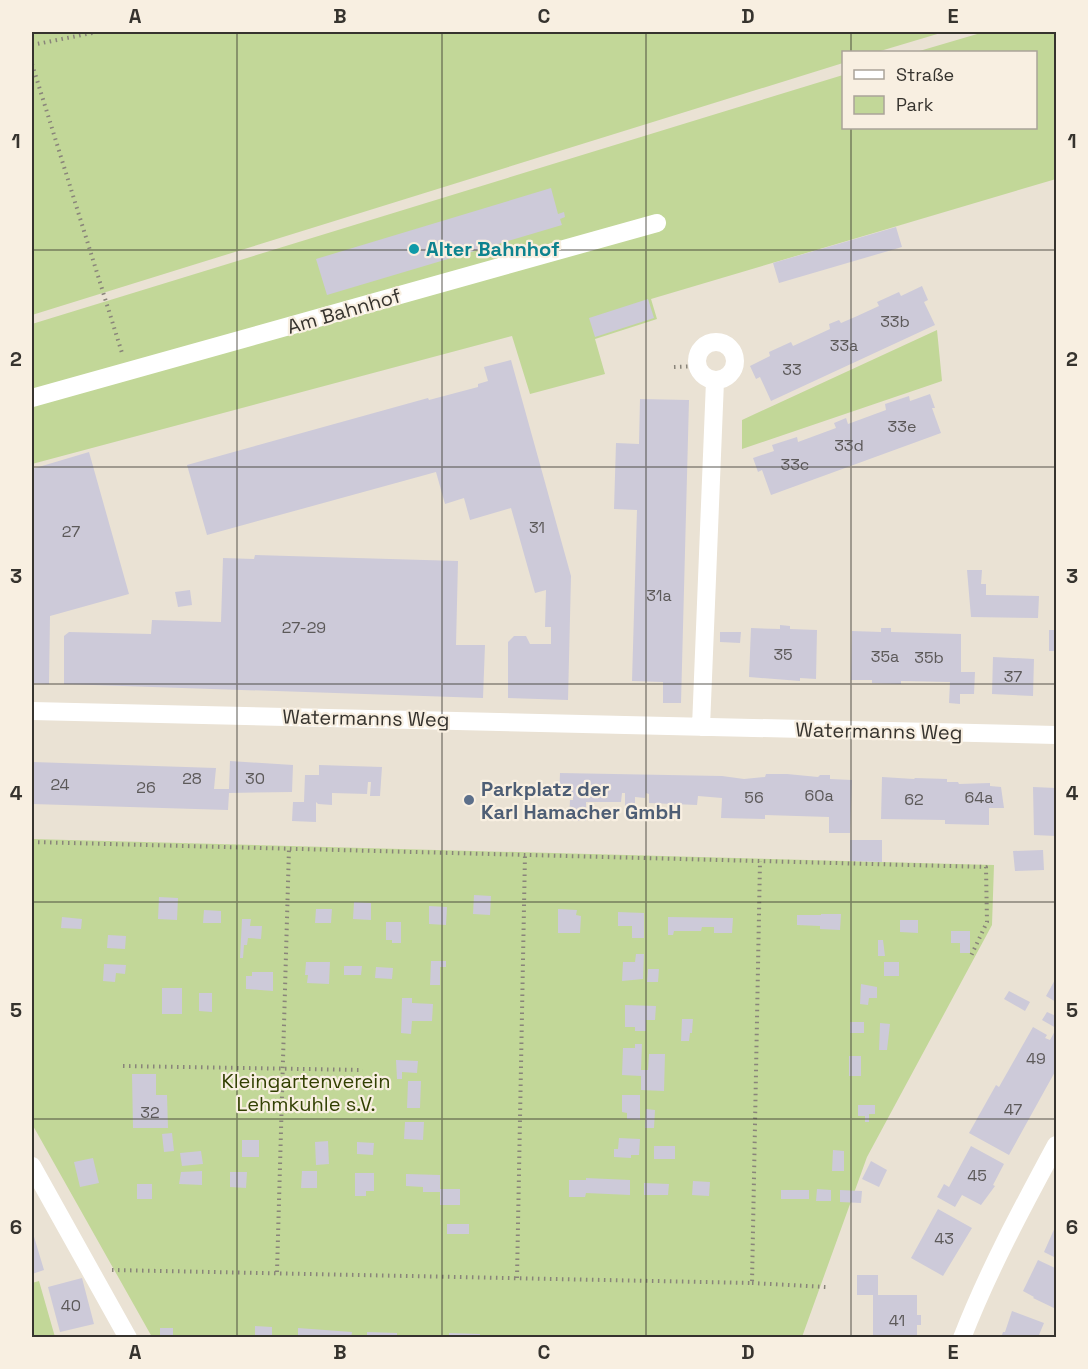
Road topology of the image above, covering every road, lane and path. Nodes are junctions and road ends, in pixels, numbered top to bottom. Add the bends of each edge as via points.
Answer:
1 (38, 32) edge
2 (97, 32) edge
3 (32, 33) edge
4 (32, 45) edge
5 (32, 66) edge
6 (657, 224) dead end
7 (698, 366) junction
8 (674, 367) dead end
9 (128, 371) junction
10 (715, 381) junction
11 (32, 398) edge
12 (32, 711) edge
13 (701, 727) junction
14 (1056, 735) edge
15 (32, 842) edge
16 (289, 848) junction
17 (525, 854) junction
18 (760, 861) junction
19 (970, 958) dead end
20 (123, 1066) dead end
21 (283, 1068) junction
22 (363, 1070) dead end
23 (1056, 1145) edge
24 (32, 1166) edge
25 (90, 1269) junction
26 (278, 1272) junction
27 (517, 1278) junction
28 (752, 1283) junction
29 (826, 1287) dead end
30 (128, 1338) edge
31 (962, 1338) edge

1 - 3 path
2 - 4 path
5 - 9 path
6 - 9 street, Am Bahnhof
7 - 8 path
7 - 10 street via 702,374
7 - 10 street via 698,354 708,344 718,342 731,348 735,365 726,378
9 - 11 street, Am Bahnhof
10 - 13 street
12 - 13 street, Watermanns Weg
13 - 14 street, Watermanns Weg
15 - 16 path
16 - 17 path
16 - 21 path
17 - 18 path
17 - 27 path
18 - 19 path via 986,867 987,922
18 - 28 path
20 - 21 path
21 - 22 path
21 - 26 path
23 - 31 street via 980,1292
24 - 25 street
25 - 26 path
25 - 30 street
26 - 27 path
27 - 28 path
28 - 29 path

